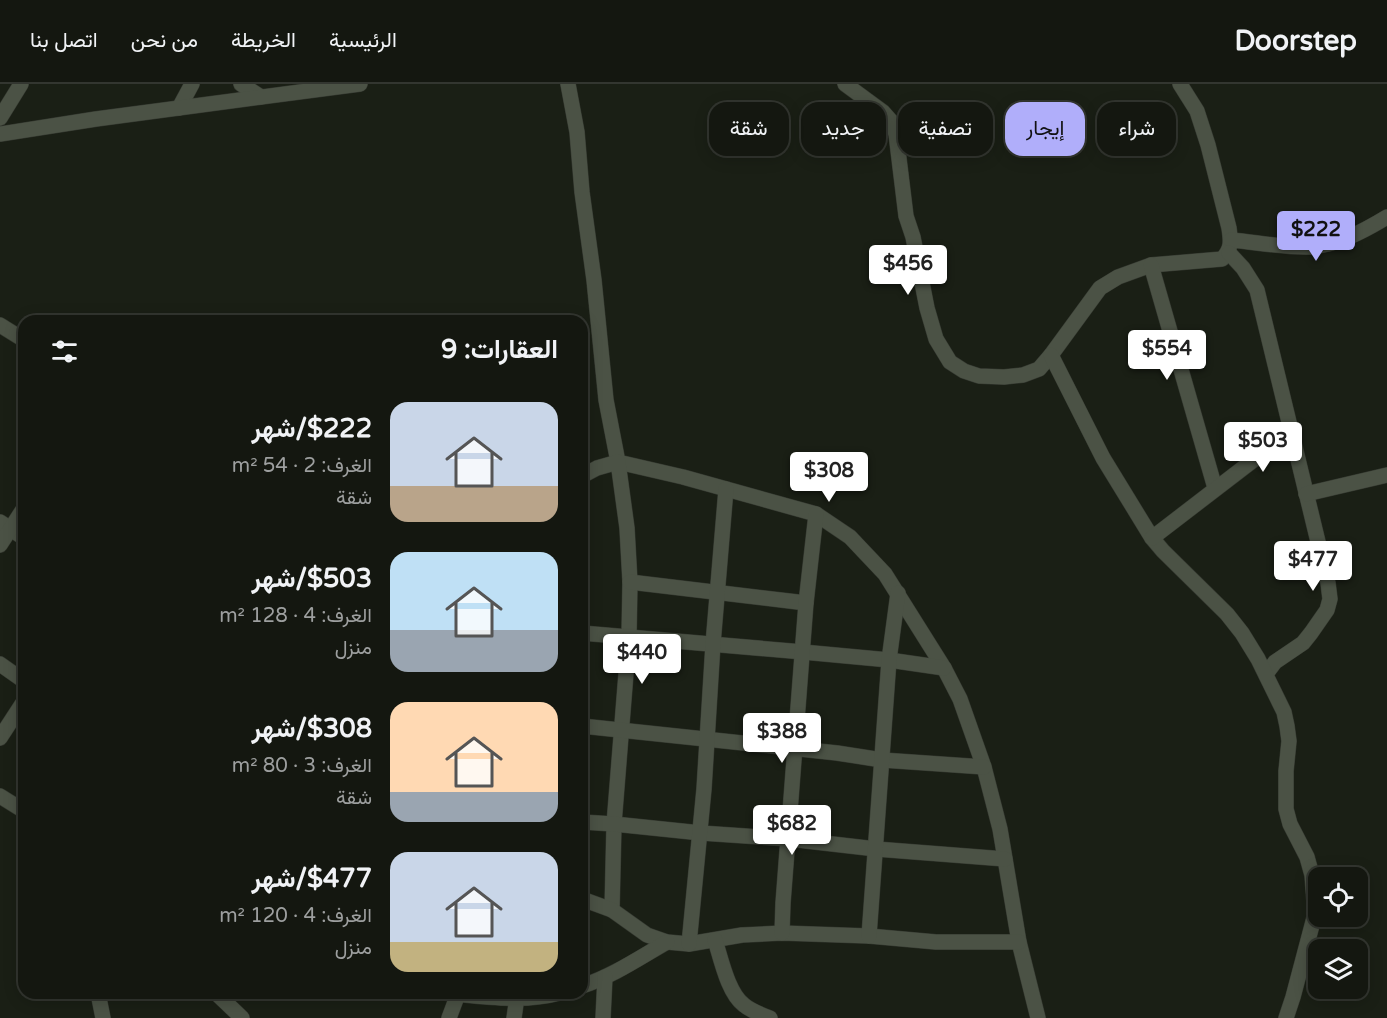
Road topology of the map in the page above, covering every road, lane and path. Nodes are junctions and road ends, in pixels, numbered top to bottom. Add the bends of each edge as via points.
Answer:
1 (21, 84) edge
2 (192, 84) edge
3 (241, 84) edge
4 (354, 84) edge
5 (360, 84) edge
6 (568, 84) edge
7 (845, 84) edge
8 (1180, 84) edge
9 (261, 97) junction
10 (179, 108) junction
11 (0, 118) edge
12 (0, 134) edge
13 (1387, 217) edge
14 (1230, 246) junction
15 (1151, 266) junction
16 (0, 325) edge
17 (18, 336) edge
18 (1051, 355) junction
19 (1290, 432) junction
20 (618, 462) junction
21 (588, 473) edge
22 (1387, 475) edge
23 (1215, 488) junction
24 (726, 489) junction
25 (1306, 494) junction
26 (18, 514) edge
27 (816, 514) junction
28 (5, 526) edge
29 (18, 534) edge
30 (1152, 538) junction
31 (0, 545) edge
32 (630, 582) junction
33 (717, 592) junction
34 (898, 593) junction
35 (806, 603) junction
36 (588, 633) edge
37 (629, 636) junction
38 (713, 644) junction
39 (803, 652) junction
40 (889, 660) junction
41 (0, 664) edge
42 (944, 668) junction
43 (1266, 674) junction
44 (18, 677) edge
45 (18, 710) edge
46 (588, 727) edge
47 (622, 730) junction
48 (0, 738) edge
49 (708, 740) junction
50 (795, 748) junction
51 (882, 760) junction
52 (984, 766) junction
53 (0, 796) edge
54 (18, 807) edge
55 (588, 822) edge
56 (614, 824) junction
57 (701, 833) junction
58 (789, 839) junction
59 (876, 849) junction
60 (1005, 859) junction
61 (588, 901) edge
62 (612, 910) junction
63 (783, 933) junction
64 (869, 936) junction
65 (715, 940) junction
66 (667, 942) junction
67 (1019, 942) junction
68 (689, 944) junction
69 (605, 977) junction
70 (588, 984) edge
71 (99, 999) edge
72 (222, 999) edge
73 (451, 999) edge
74 (517, 999) edge
75 (103, 1018) edge
76 (242, 1018) edge
77 (449, 1018) edge
78 (514, 1018) edge
79 (603, 1018) edge
80 (770, 1018) edge
81 (1038, 1018) edge
82 (1286, 1018) edge

1 - 11 street
2 - 10 street
3 - 9 street
4 - 5 street
4 - 9 street
6 - 20 street via 577,132 606,400
7 - 18 street via 883,112 896,134 906,216 927,308 936,339 950,362 980,376 1004,377 1038,369
8 - 14 street via 1197,111 1208,145
9 - 10 street
10 - 12 street
13 - 14 street via 1347,238 1311,247
14 - 15 street via 1222,259
14 - 19 street via 1257,290
15 - 18 street via 1100,288
15 - 23 street
16 - 17 street
18 - 30 street via 1103,458
19 - 23 street
19 - 25 street
20 - 21 street
20 - 24 street
20 - 32 street
22 - 25 street
23 - 30 street
24 - 27 street
24 - 33 street
25 - 43 street via 1330,598 1327,610 1303,643 1280,657
26 - 28 street
27 - 34 street via 850,537
27 - 35 street
28 - 29 street
28 - 31 street
30 - 43 street via 1227,614
32 - 33 street
32 - 37 street
33 - 35 street
33 - 38 street
34 - 40 street
34 - 42 street
35 - 39 street
36 - 37 street
37 - 38 street
37 - 47 street
38 - 39 street
38 - 49 street
39 - 40 street
39 - 50 street
40 - 42 street
40 - 51 street
41 - 44 street
42 - 52 street via 960,699
43 - 82 street via 1287,726 1286,809 1312,875 1315,914
45 - 48 street
46 - 47 street
47 - 49 street
47 - 56 street
49 - 50 street
49 - 57 street
50 - 51 street
50 - 58 street
51 - 52 street
51 - 59 street
52 - 60 street
53 - 54 street
55 - 56 street
56 - 57 street
56 - 62 street
57 - 58 street
57 - 68 street
58 - 59 street
58 - 63 street
59 - 60 street
59 - 64 street
60 - 67 street
61 - 62 street
62 - 66 street via 647,934
63 - 64 street
63 - 65 street
64 - 67 street via 936,942
65 - 68 street
65 - 80 street via 737,998 744,1006
66 - 68 street
66 - 69 street
67 - 81 street
69 - 70 street
69 - 79 street
71 - 75 street
72 - 76 street
73 - 77 street
74 - 78 street

